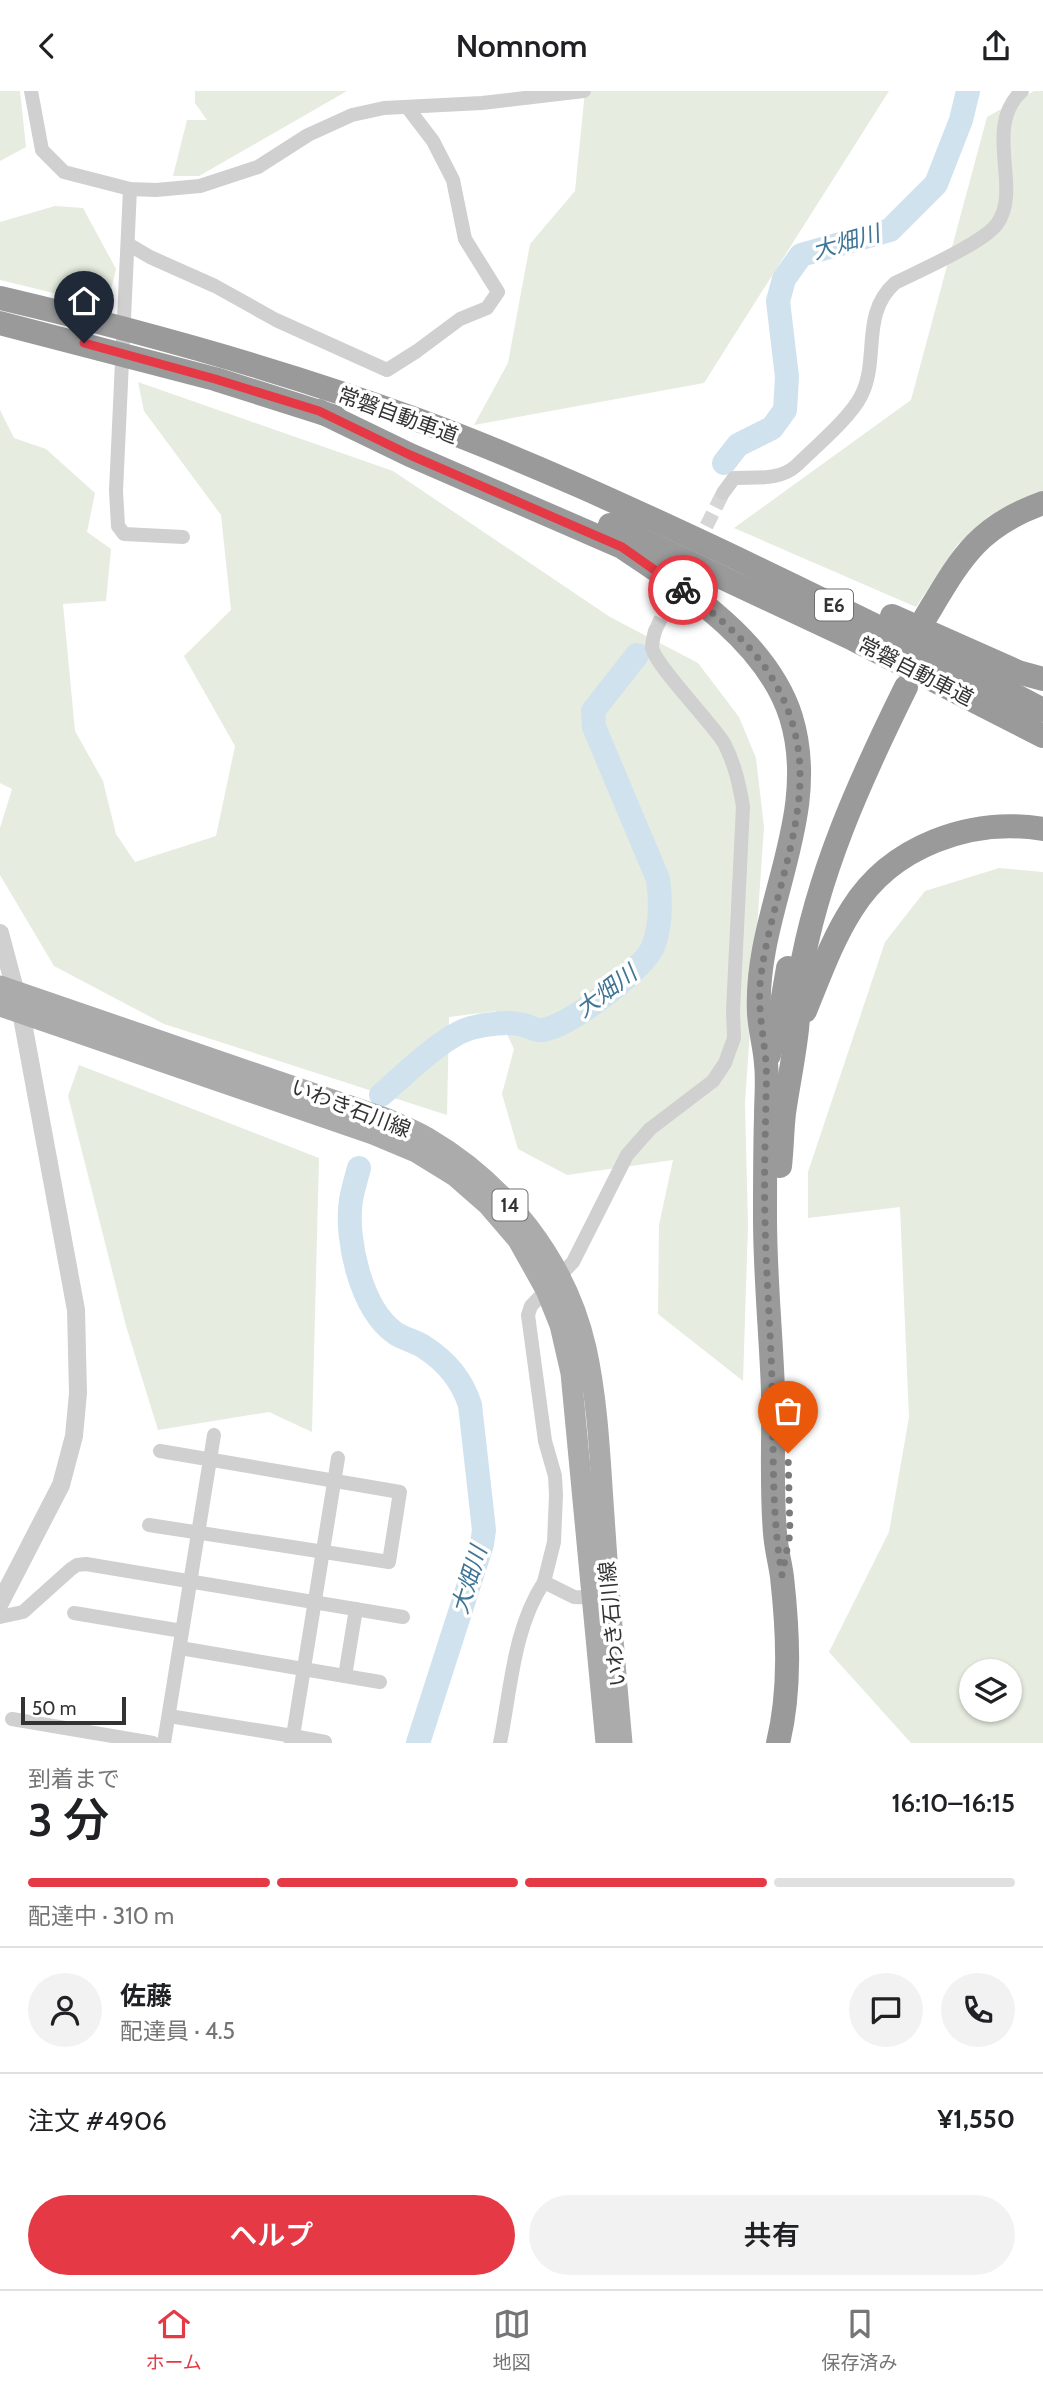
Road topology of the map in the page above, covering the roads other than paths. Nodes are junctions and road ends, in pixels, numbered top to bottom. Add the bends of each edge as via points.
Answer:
1 (31, 91) edge
2 (584, 91) edge
3 (1022, 91) edge
4 (407, 107) junction
5 (130, 189) junction
6 (128, 250) junction
7 (0, 298) edge
8 (0, 323) edge
9 (319, 411) junction
10 (723, 493) tunnel mouth
11 (1043, 503) edge
12 (623, 505) junction
13 (1043, 519) edge
14 (183, 537) dead end
15 (654, 631) tunnel mouth
16 (1043, 679) edge
17 (1043, 710) edge
18 (1043, 736) edge
19 (1043, 828) edge
20 (0, 933) edge
21 (8, 988) edge
22 (0, 1006) edge
23 (21, 1012) junction
24 (797, 1031) junction
25 (766, 1066) junction
26 (553, 1283) junction
27 (214, 1435) dead end
28 (160, 1451) dead end
29 (338, 1458) dead end
30 (210, 1459) junction
31 (334, 1481) junction
32 (149, 1525) dead end
33 (199, 1531) junction
34 (323, 1551) junction
35 (782, 1575) junction
36 (190, 1581) junction
37 (544, 1582) junction
38 (601, 1597) junction
39 (315, 1602) junction
40 (0, 1603) edge
41 (356, 1609) junction
42 (74, 1612) dead end
43 (0, 1617) edge
44 (403, 1617) dead end
45 (182, 1631) junction
46 (180, 1648) junction
47 (304, 1669) junction
48 (345, 1676) junction
49 (380, 1682) dead end
50 (169, 1716) junction
51 (12, 1719) dead end
52 (292, 1740) edge
53 (325, 1742) edge
54 (153, 1743) edge
55 (164, 1743) edge
56 (500, 1743) edge
57 (607, 1743) edge
58 (622, 1743) edge
59 (778, 1743) edge

1 - 5 street via 42,150 64,172
2 - 4 street
3 - 10 street via 1005,117 1006,199 996,226 886,292 876,307 861,396 797,465 779,476 734,478
4 - 5 street via 352,115 308,135 258,167 200,186
4 - 6 street via 433,141 453,180 465,239 498,292 487,308 460,319 387,370 276,320 215,286
5 - 6 street
6 - 14 street via 118,415 118,526 124,534
7 - 12 highway, 常磐自動車道 / E6 via 104,323 326,389 418,420
8 - 9 highway, 常磐自動車道 / E6
9 - 18 highway, 常磐自動車道 / E6 via 504,480 666,550
9 - 25 highway via 622,547 725,622 769,672 790,715 800,760 800,786 760,985
11 - 13 highway via 1005,519 966,552 932,621 979,560 1004,537
12 - 16 highway
12 - 17 highway, 常磐自動車道 / E6
15 - 26 street via 656,660 723,742 737,773 743,806 734,1038 713,1080 650,1129 627,1154 573,1262
19 - 24 highway via 1004,826 962,832 900,859 852,908
20 - 21 street
21 - 23 street
21 - 26 main road, いわき石川線 / 14 via 385,1118 428,1138 476,1171 521,1216
22 - 23 main road, いわき石川線 / 14
23 - 26 main road, いわき石川線 / 14 via 416,1153 455,1176 487,1204
23 - 40 street via 75,1310 78,1394 74,1436 61,1485
24 - 25 highway via 800,977 824,881 900,684 853,762 811,876
24 - 35 highway via 779,1184 790,1534
25 - 35 highway via 765,1223 775,1534
26 - 37 street via 528,1315 545,1441 555,1476 554,1542
26 - 38 main road, いわき石川線 / 14 via 576,1315 592,1386 601,1474
27 - 30 street
28 - 30 street
29 - 31 street
30 - 31 street
30 - 33 street
31 - 34 street
31 - 34 street via 400,1492 389,1562
32 - 33 street
33 - 34 street
33 - 36 street
34 - 39 street
35 - 59 highway via 785,1700
36 - 39 street
36 - 43 street via 77,1565 23,1612
36 - 45 street
37 - 38 street via 574,1597
37 - 56 street via 527,1613 508,1687
38 - 57 main road, いわき石川線 / 14
38 - 58 main road, いわき石川線 / 14
39 - 41 street
39 - 47 street
41 - 44 street
41 - 48 street
42 - 45 street
45 - 46 street
46 - 47 street
46 - 50 street
47 - 48 street
47 - 52 street
48 - 49 street
50 - 52 street
50 - 55 street
51 - 54 street
52 - 53 street

